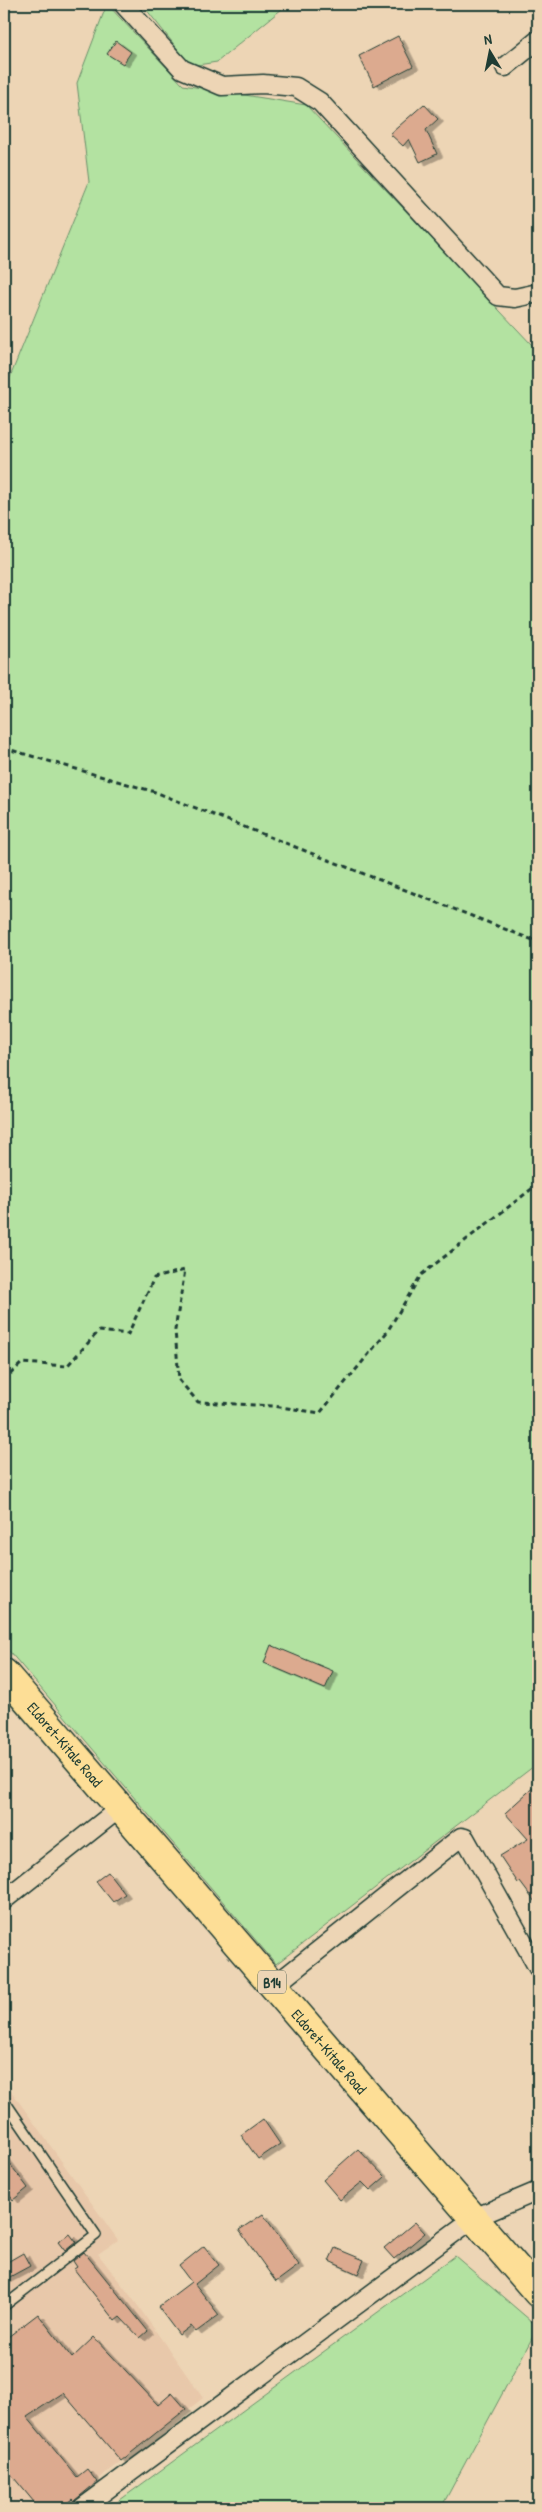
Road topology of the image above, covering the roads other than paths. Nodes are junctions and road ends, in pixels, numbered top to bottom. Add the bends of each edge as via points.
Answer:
1 (123, 4) edge
2 (538, 40) edge
3 (505, 67) dead end
4 (538, 293) edge
5 (4, 1673) edge
6 (120, 1808) junction
7 (4, 1900) edge
8 (538, 1968) edge
9 (275, 1985) junction
10 (4, 2100) edge
11 (538, 2190) edge
12 (474, 2218) junction
13 (538, 2293) edge
14 (4, 2306) edge
15 (82, 2508) edge

1 - 4 street via 182,69 222,86 263,84 296,88 320,102 498,296 515,298
2 - 3 street
5 - 6 highway, Eldoret-Kitale Road / B14
6 - 7 street
6 - 9 highway, Eldoret-Kitale Road / B14
8 - 9 street via 465,1838 461,1837
9 - 12 highway, Eldoret-Kitale Road / B14
10 - 14 lane via 96,2234
11 - 12 street
12 - 13 highway, Eldoret-Kitale Road / B14
12 - 15 street

